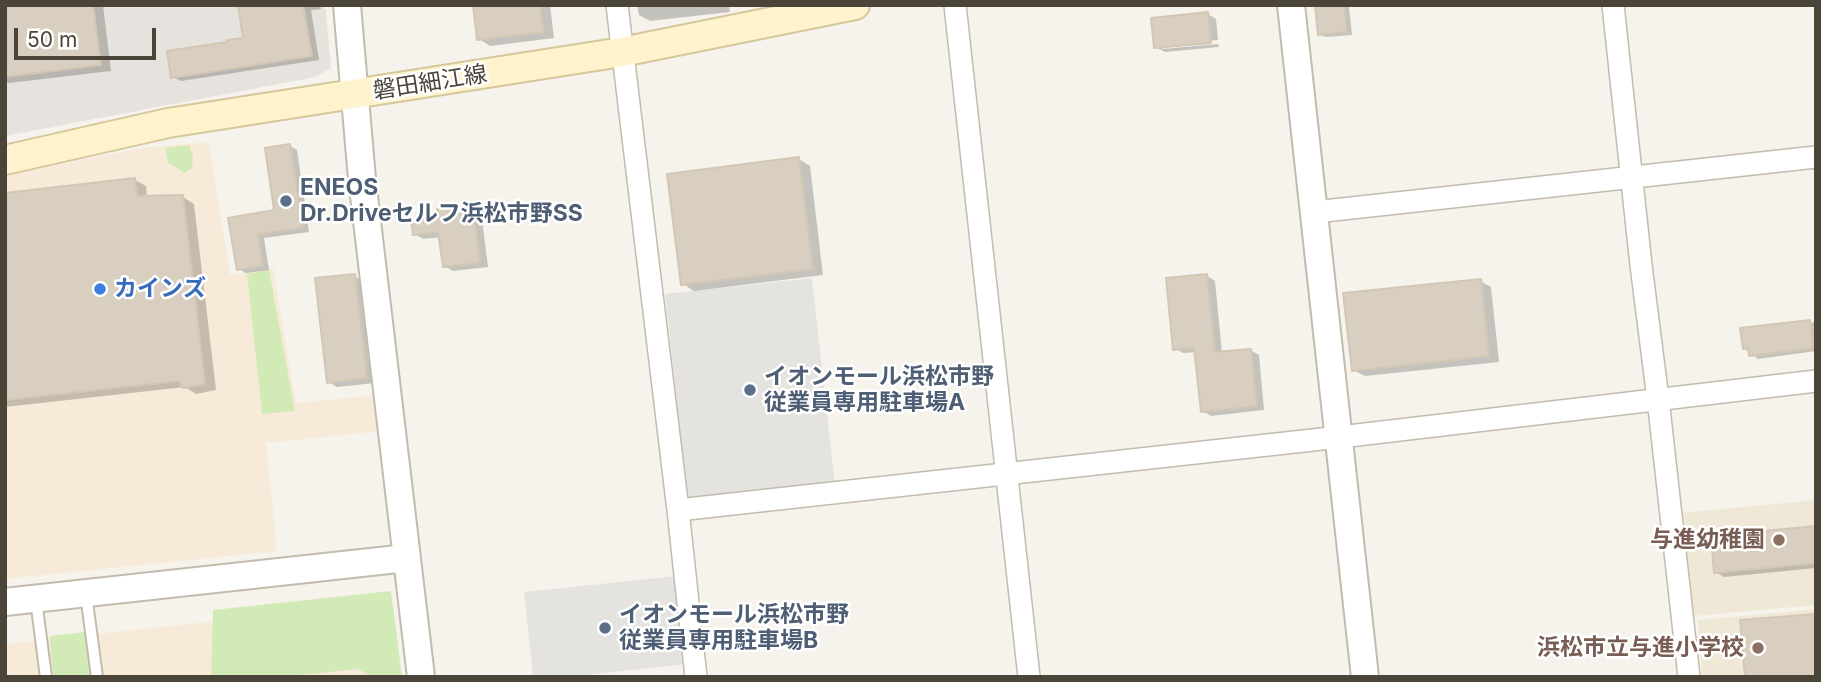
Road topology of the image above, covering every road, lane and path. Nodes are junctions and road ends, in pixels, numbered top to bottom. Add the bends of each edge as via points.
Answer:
1 (347, 5) edge
2 (617, 5) edge
3 (855, 5) edge
4 (956, 5) edge
5 (1291, 5) edge
6 (1614, 5) edge
7 (622, 52) junction
8 (354, 95) junction
9 (1816, 157) edge
10 (5, 160) edge
11 (1633, 177) junction
12 (1315, 212) junction
13 (1816, 381) edge
14 (1658, 399) junction
15 (1340, 437) junction
16 (1006, 474) junction
17 (678, 510) junction
18 (407, 558) junction
19 (86, 594) junction
20 (36, 599) junction
21 (5, 602) edge
22 (46, 677) edge
23 (97, 677) edge
24 (421, 677) edge
25 (695, 677) edge
26 (1029, 677) edge
27 (1365, 677) edge
28 (1689, 677) edge

1 - 8 street
2 - 7 street
3 - 7 main road, 磐田細江線
4 - 16 street
5 - 12 street
6 - 11 street
7 - 8 main road, 磐田細江線
7 - 17 street
8 - 10 main road, 磐田細江線 via 168,123
8 - 18 street
9 - 11 street
11 - 12 street
11 - 14 street
12 - 15 street
13 - 14 street
14 - 15 street
14 - 28 street
15 - 16 street
15 - 27 street
16 - 17 street
16 - 26 street
17 - 25 street
18 - 19 street
18 - 24 street
19 - 20 street
19 - 23 lane
20 - 21 street
20 - 22 lane

